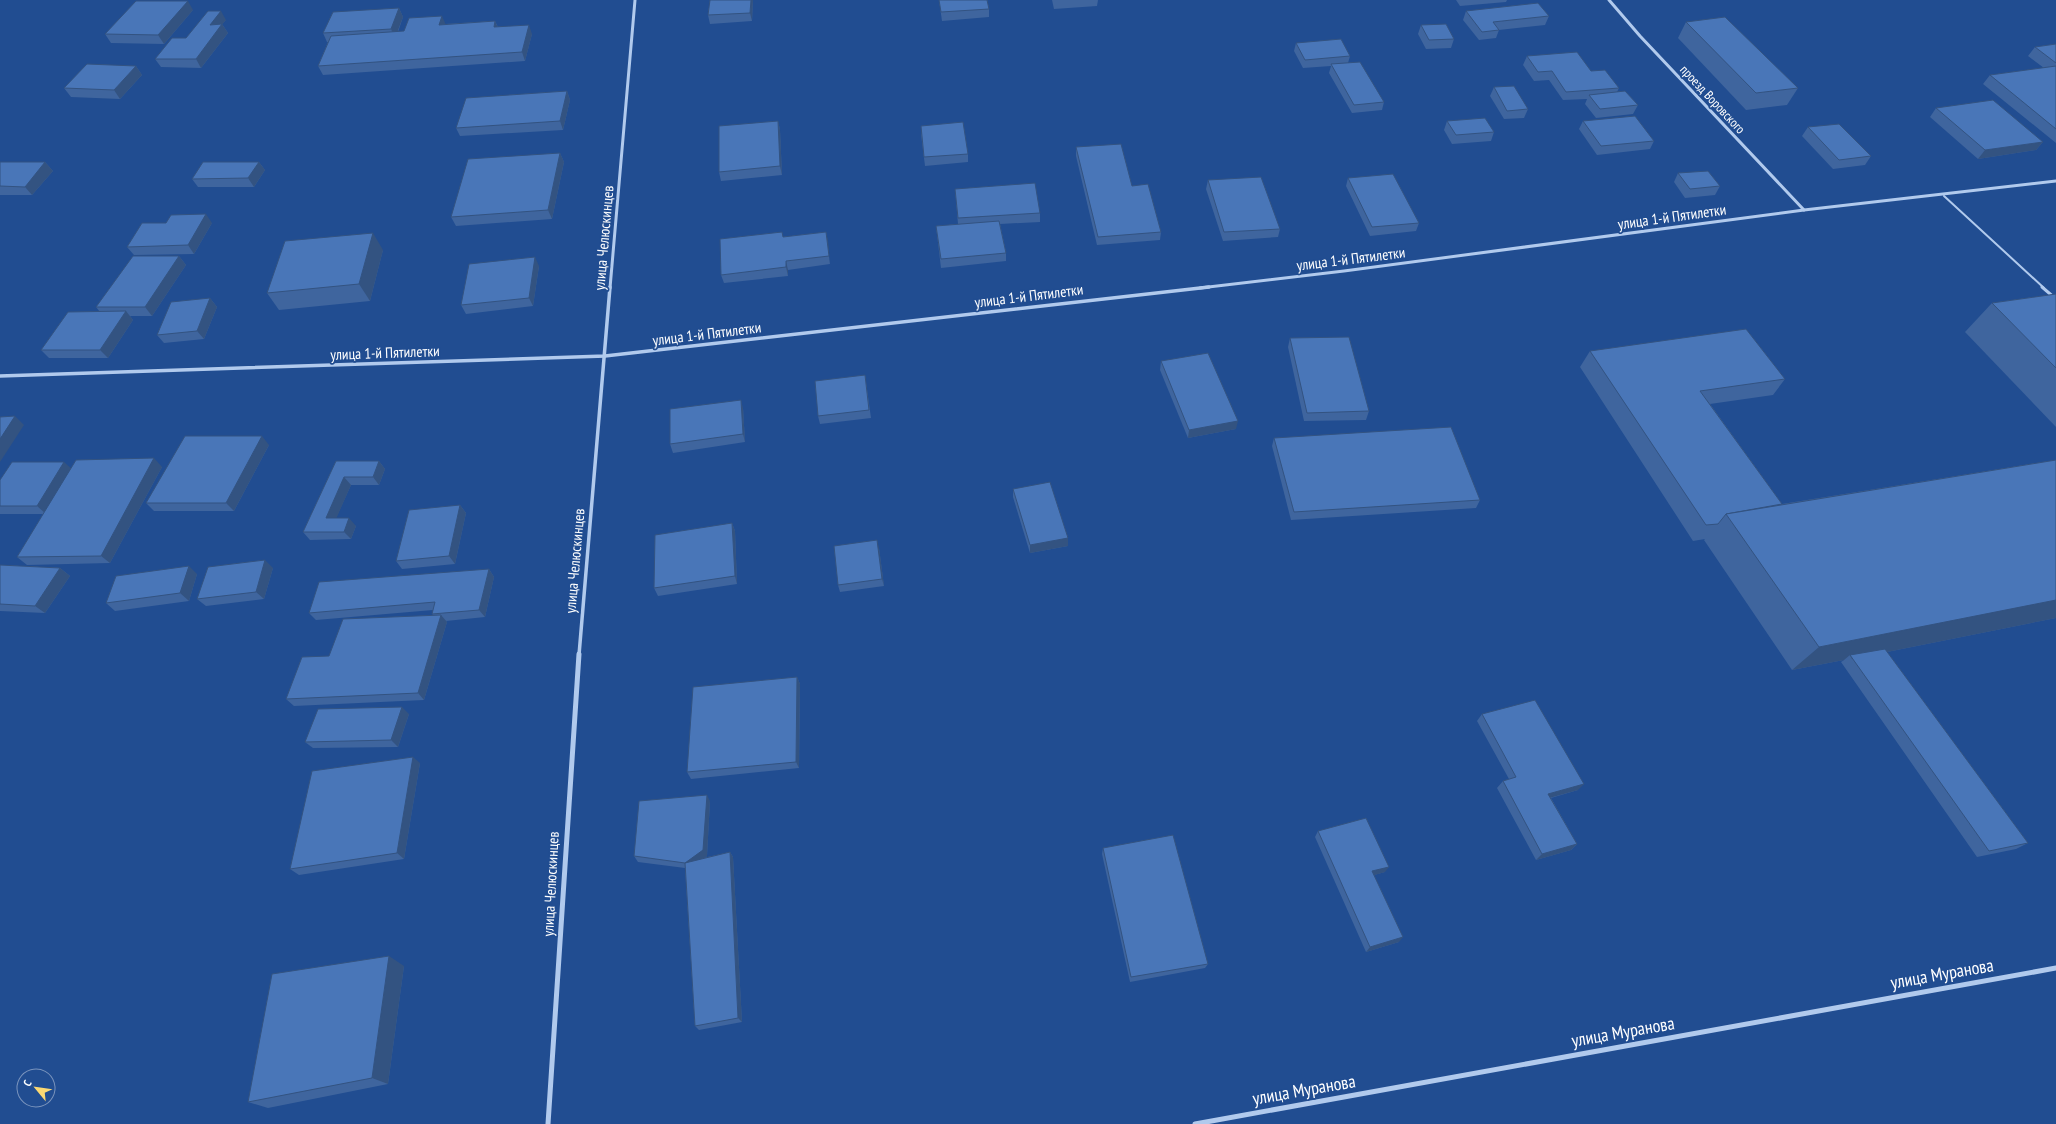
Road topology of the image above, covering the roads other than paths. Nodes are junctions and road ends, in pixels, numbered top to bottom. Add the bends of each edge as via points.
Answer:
1 (635, 0) edge
2 (1609, 0) edge
3 (2056, 181) edge
4 (1944, 196) junction
5 (1804, 210) junction
6 (2056, 298) edge
7 (605, 356) junction
8 (0, 376) edge
9 (2056, 968) edge
10 (548, 1124) edge
11 (1195, 1124) edge

1 - 7 street, улица Челюскинцев
2 - 5 street, проезд Воровского
3 - 4 street, улица 1-й Пятилетки
4 - 5 street, улица 1-й Пятилетки
4 - 6 lane
5 - 7 street, улица 1-й Пятилетки via 1344,271
7 - 8 street, улица 1-й Пятилетки
7 - 10 street, улица Челюскинцев via 574,711
9 - 11 street, улица Муранова

